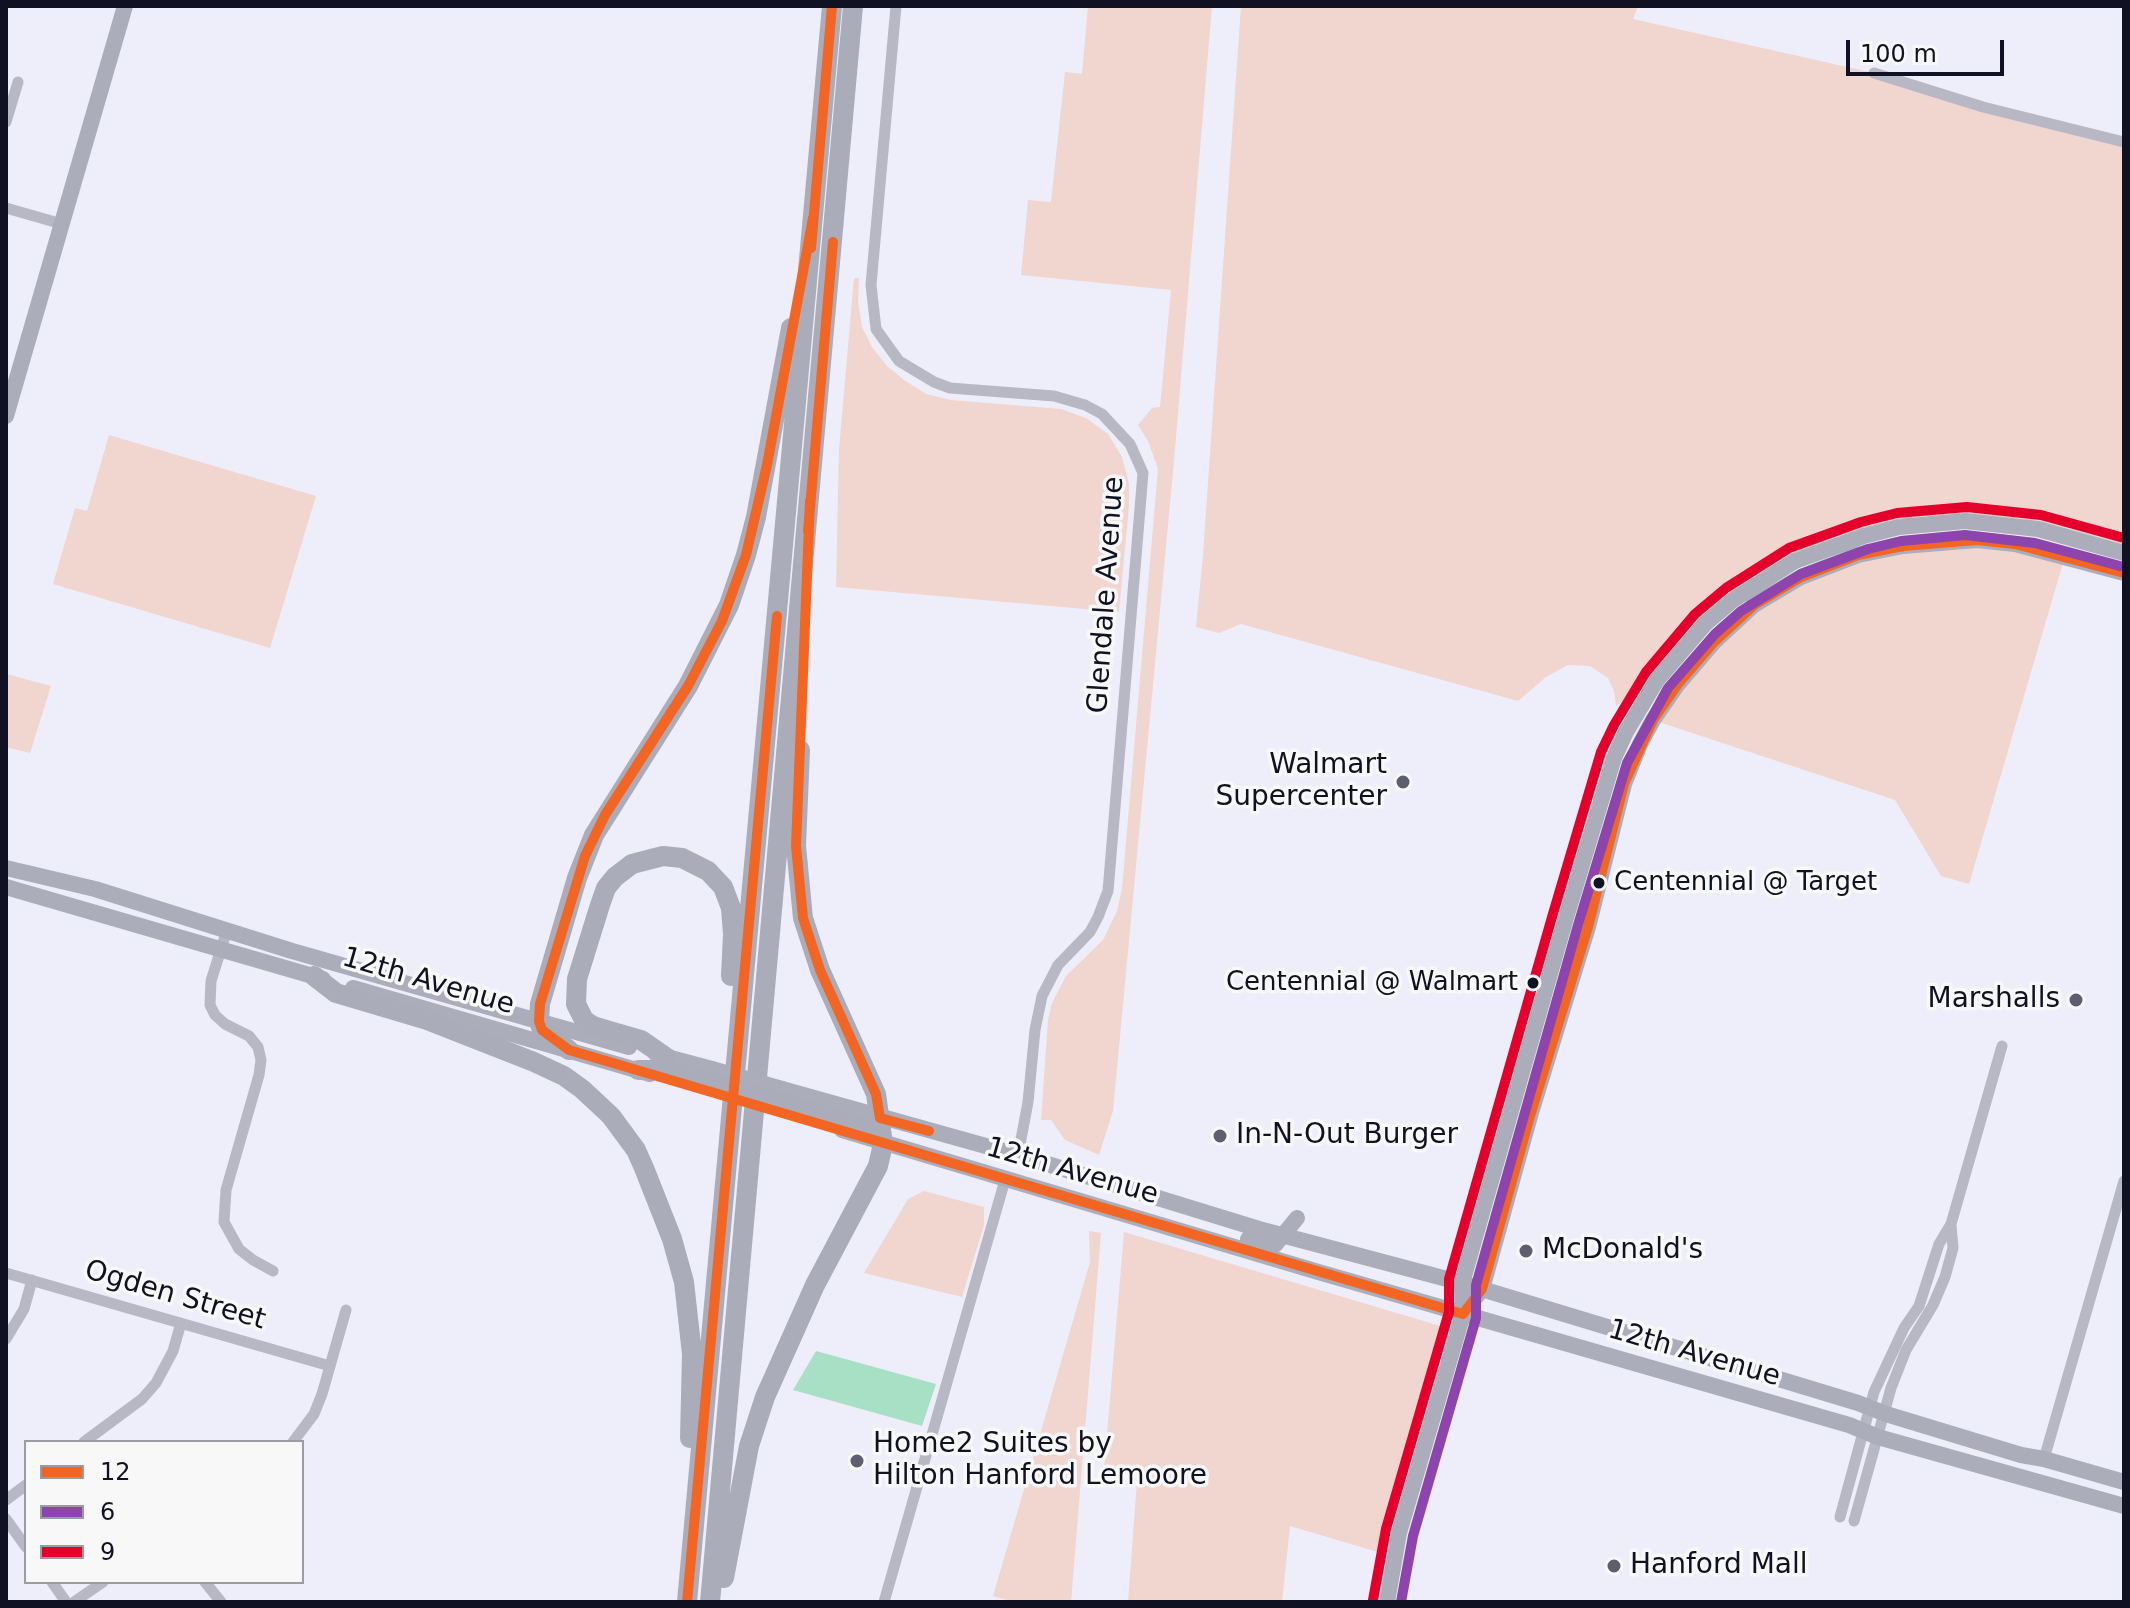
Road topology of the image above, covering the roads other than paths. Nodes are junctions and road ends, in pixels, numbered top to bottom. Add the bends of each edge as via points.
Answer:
1 (125, 6) edge
2 (832, 6) edge
3 (853, 6) edge
4 (896, 6) edge
5 (1874, 73) dead end
6 (18, 82) dead end
7 (6, 122) edge
8 (2124, 142) edge
9 (6, 208) edge
10 (813, 218) junction
11 (62, 224) junction
12 (6, 416) edge
13 (810, 501) junction
14 (2009, 525) junction
15 (1903, 546) junction
16 (2124, 553) edge
17 (2124, 573) edge
18 (6, 868) edge
19 (6, 887) edge
20 (227, 930) junction
21 (221, 950) junction
22 (314, 976) junction
23 (539, 1021) junction
24 (2002, 1046) dead end
25 (569, 1050) junction
26 (667, 1058) junction
27 (638, 1070) joint
28 (710, 1080) junction
29 (780, 1100) junction
30 (732, 1113) junction
31 (880, 1118) junction
32 (883, 1144) junction
33 (1018, 1155) junction
34 (1092, 1178) junction
35 (1005, 1180) junction
36 (2124, 1181) edge
37 (1297, 1218) dead end
38 (1161, 1224) junction
39 (1951, 1224) junction
40 (1285, 1236) junction
41 (273, 1271) dead end
42 (6, 1273) edge
43 (32, 1280) junction
44 (1462, 1283) junction
45 (1482, 1289) junction
46 (346, 1310) dead end
47 (1463, 1314) junction
48 (181, 1323) junction
49 (6, 1339) edge
50 (330, 1366) junction
51 (1870, 1407) junction
52 (1886, 1414) junction
53 (1871, 1434) junction
54 (87, 1440) edge
55 (294, 1440) edge
56 (2044, 1459) junction
57 (2124, 1482) edge
58 (24, 1486) edge
59 (6, 1500) edge
60 (2124, 1506) edge
61 (1840, 1517) dead end
62 (6, 1519) edge
63 (1854, 1521) dead end
64 (24, 1544) edge
65 (53, 1584) edge
66 (100, 1584) edge
67 (207, 1584) edge
68 (66, 1602) edge
69 (74, 1602) edge
70 (221, 1602) edge
71 (686, 1602) edge
72 (710, 1602) edge
73 (719, 1602) edge
74 (884, 1602) edge
75 (1387, 1602) edge

1 - 11 main road
2 - 10 highway
3 - 13 highway
4 - 33 street, Glendale Avenue via 871,285 876,329 899,361 934,382 950,388 1054,396 1102,414 1130,444 1143,473 1108,891 1090,932 1058,965 1042,996
5 - 8 street
6 - 7 street
9 - 11 street
10 - 23 highway via 746,555 722,621 688,686 594,835 577,878
10 - 30 highway
11 - 12 main road
13 - 31 highway via 798,884 811,946 876,1094
13 - 72 highway
14 - 15 main road via 1998,530 1932,530
14 - 16 main road
14 - 44 main road via 1965,521 1899,527 1795,561 1705,624 1657,680 1614,758
15 - 17 main road via 2015,544
15 - 45 main road via 1826,567 1754,605 1678,684 1646,732 1624,784 1588,927
18 - 20 main road, 12th Avenue
19 - 21 main road, 12th Avenue
20 - 21 street
20 - 23 main road, 12th Avenue
21 - 22 main road, 12th Avenue
21 - 41 street via 210,1005 225,1024 249,1036 261,1060 226,1190 224,1222 246,1255
22 - 25 main road, 12th Avenue
22 - 71 highway via 336,993 469,1035 564,1076 604,1109 636,1150 678,1259 691,1331
23 - 25 highway via 542,1030
23 - 26 main road, 12th Avenue
24 - 39 street
25 - 27 main road, 12th Avenue
26 - 28 main road, 12th Avenue
26 - 30 highway via 641,1040 584,1020 575,993 606,888 632,864 663,856 682,858 708,871 723,887 731,908 727,1036
27 - 28 highway
28 - 29 highway, bridge
29 - 31 highway via 860,1126 871,1126
29 - 32 main road, 12th Avenue
30 - 71 highway
31 - 32 highway
31 - 33 main road, 12th Avenue
32 - 35 main road, 12th Avenue
32 - 73 highway via 878,1166 815,1285 756,1421
33 - 34 main road, 12th Avenue
34 - 35 main road via 1070,1187 1023,1173
34 - 40 main road, 12th Avenue
35 - 38 main road, 12th Avenue
35 - 74 street
36 - 56 street
37 - 40 main road
38 - 40 main road via 1187,1222 1267,1245
38 - 47 main road, 12th Avenue
39 - 51 street
39 - 52 street via 1953,1248 1940,1292 1906,1350
40 - 44 main road, 12th Avenue
42 - 43 street, Ogden Street
43 - 48 street, Ogden Street
43 - 49 street via 24,1309
44 - 45 main road, 12th Avenue
44 - 47 main road
45 - 47 main road
45 - 51 main road, 12th Avenue
46 - 50 street
47 - 53 main road, 12th Avenue
47 - 75 main road via 1399,1533
48 - 50 street, Ogden Street
48 - 54 street via 156,1383
50 - 55 street via 314,1414
51 - 52 main road, 12th Avenue
51 - 53 street
52 - 53 street
52 - 56 main road, 12th Avenue
53 - 60 main road, 12th Avenue
53 - 61 street
53 - 63 street
56 - 57 main road, 12th Avenue
58 - 59 street
62 - 64 street
65 - 68 street
66 - 69 street
67 - 70 street

